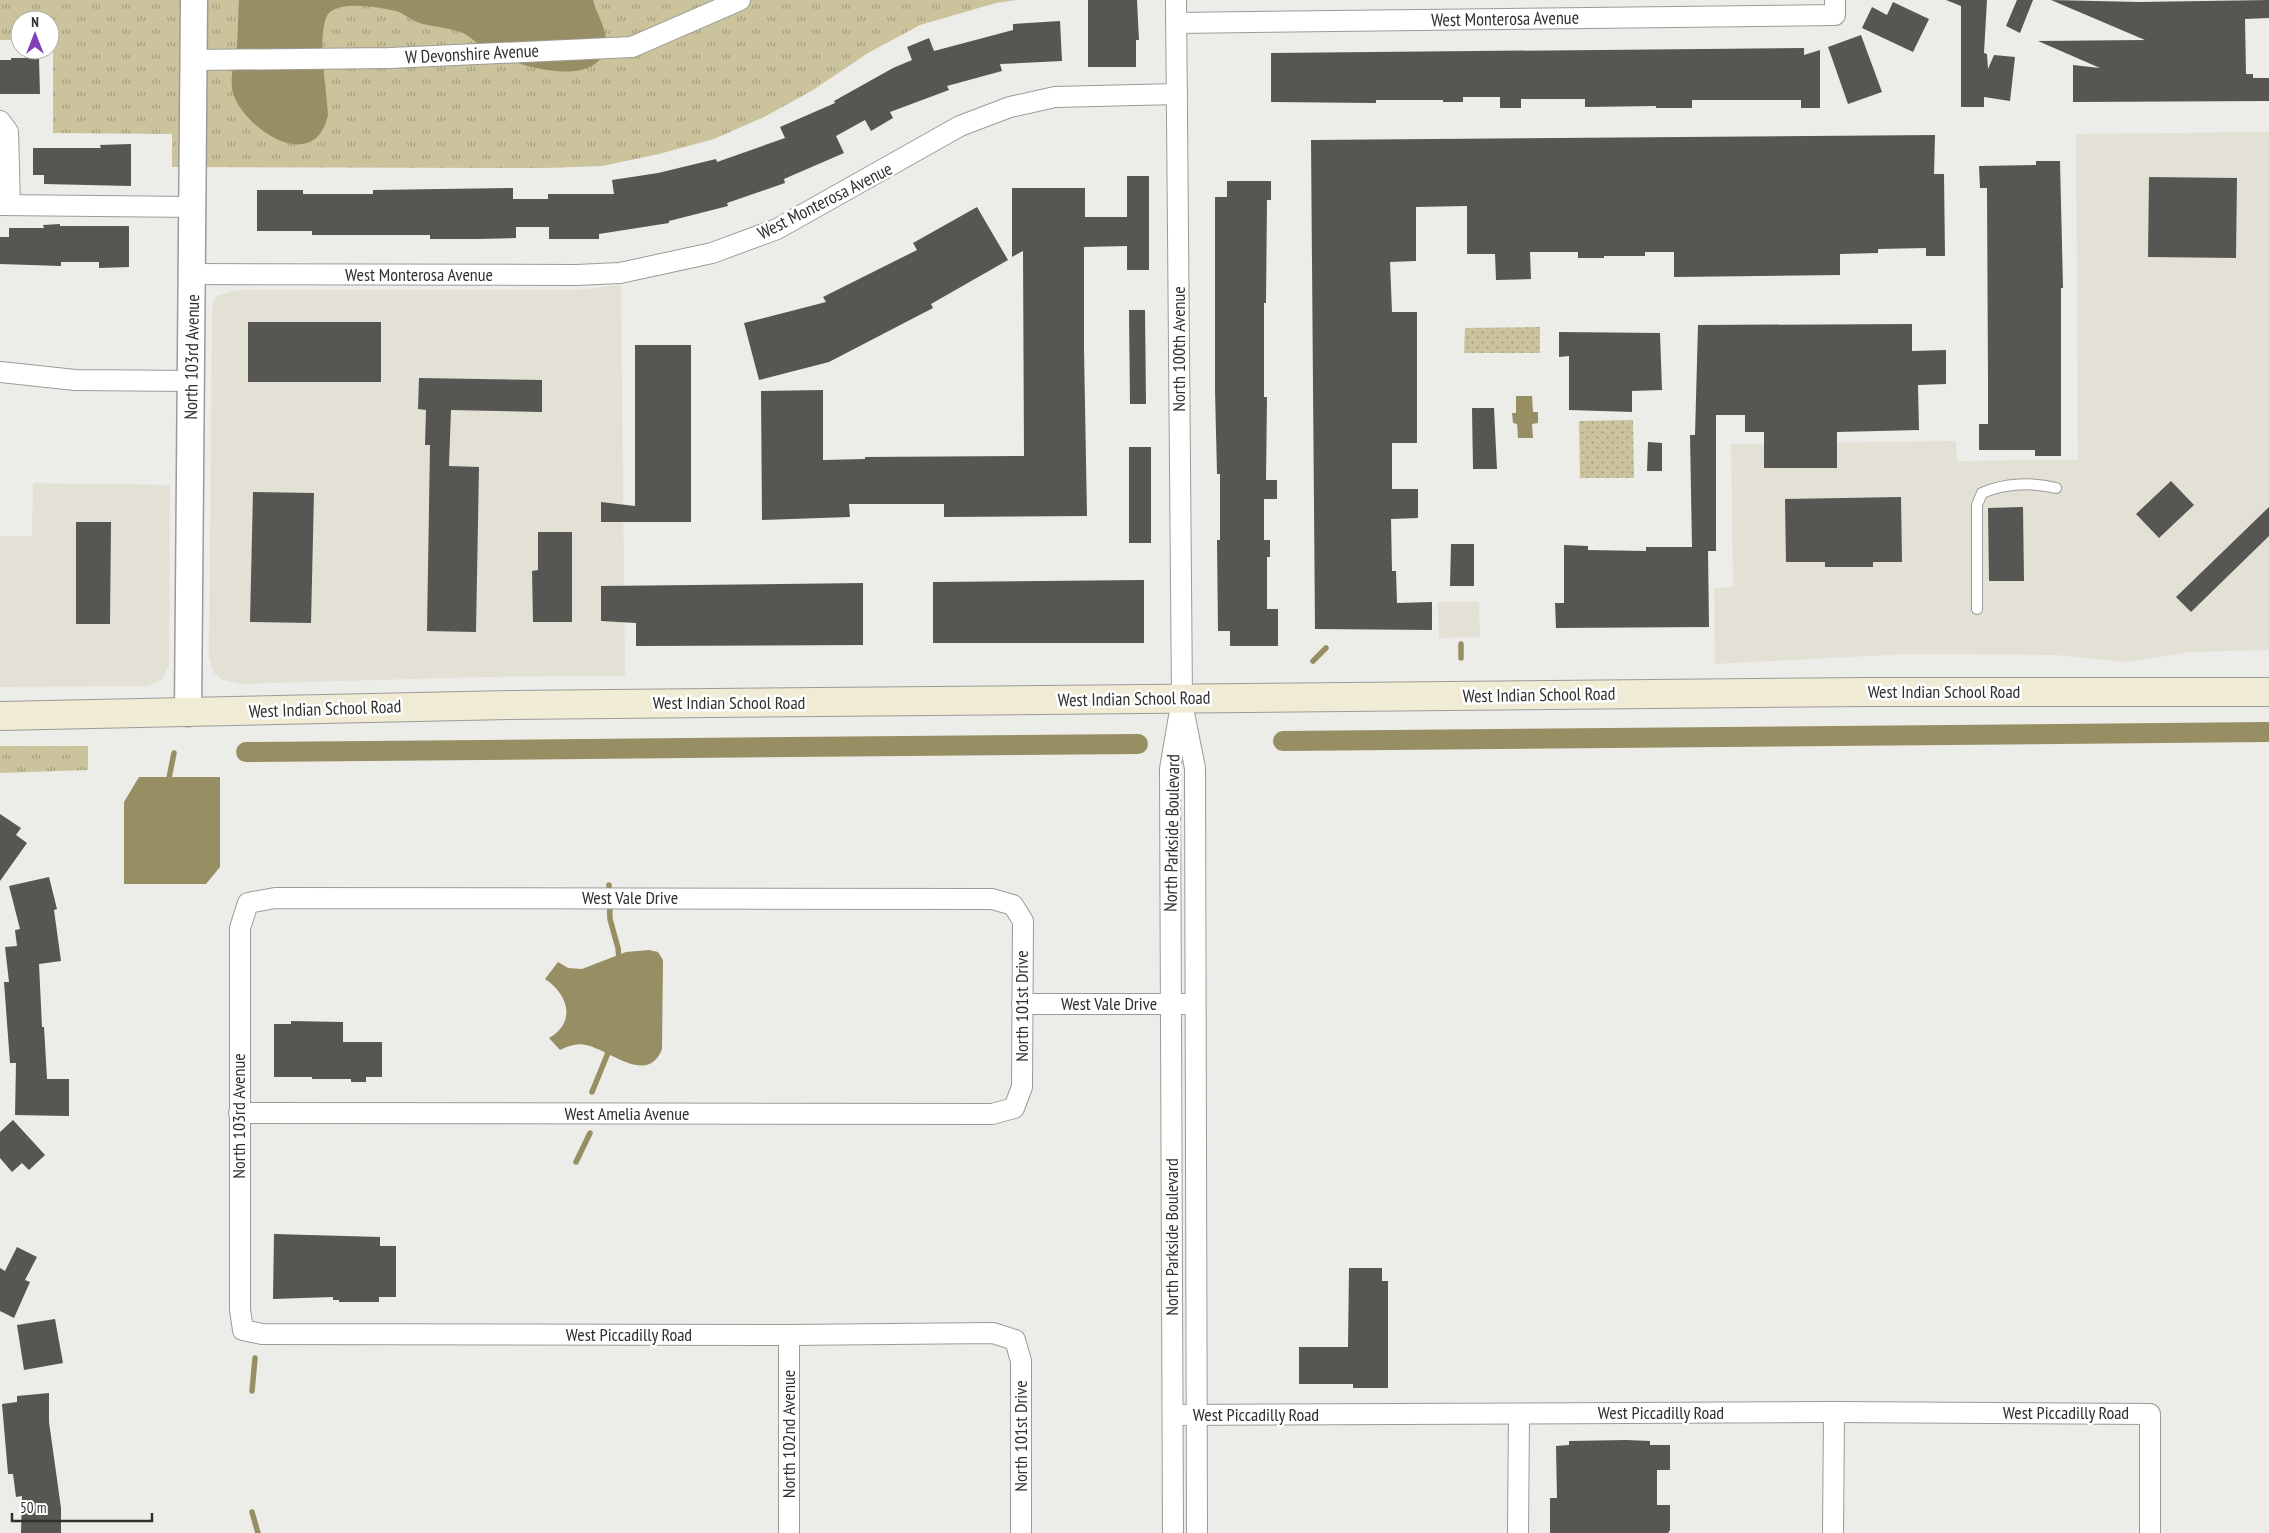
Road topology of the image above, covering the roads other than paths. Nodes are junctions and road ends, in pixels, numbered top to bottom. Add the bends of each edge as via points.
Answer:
1 (194, 0) edge
2 (740, 0) edge
3 (1176, 0) edge
4 (1835, 7) edge
5 (1176, 23) junction
6 (194, 60) junction
7 (1177, 94) junction
8 (0, 122) edge
9 (5, 205) edge
10 (194, 206) junction
11 (193, 274) junction
12 (0, 372) edge
13 (192, 381) junction
14 (2056, 488) dead end
15 (1977, 609) dead end
16 (2269, 692) edge
17 (1182, 699) junction
18 (188, 714) junction
19 (0, 716) edge
20 (248, 903) joint
21 (1013, 904) joint
22 (1022, 1004) junction
23 (1172, 1004) junction
24 (1197, 1004) junction
25 (1014, 1108) joint
26 (239, 1113) junction
27 (243, 1330) joint
28 (789, 1335) junction
29 (1015, 1340) joint
30 (1834, 1412) junction
31 (1519, 1414) junction
32 (1173, 1415) junction
33 (1197, 1415) junction
34 (789, 1533) edge
35 (1021, 1533) edge
36 (1173, 1533) edge
37 (1197, 1533) edge
38 (1518, 1533) edge
39 (1833, 1533) edge
40 (2150, 1533) edge

1 - 6 street, North 103rd Avenue
2 - 6 street, W Devonshire Avenue via 632,46 390,58
3 - 5 street, North 100th Avenue
4 - 5 street, West Monterosa Avenue
5 - 7 street, North 100th Avenue
6 - 10 street, North 103rd Avenue
7 - 11 street, West Monterosa Avenue via 1055,98 1010,107 960,126 777,230 712,253 620,273 576,276
7 - 17 street, North 100th Avenue
8 - 9 street via 8,132
9 - 10 street
10 - 11 street, North 103rd Avenue
11 - 13 street, North 103rd Avenue
12 - 13 street via 75,380
13 - 18 street, North 103rd Avenue
14 - 15 lane via 2043,485 1998,486 1982,493 1977,505
16 - 17 main road, West Indian School Road via 1867,692
17 - 18 main road, West Indian School Road via 433,706
17 - 23 street, North Parkside Boulevard via 1170,769
17 - 24 street, North Parkside Boulevard via 1195,768
18 - 19 main road, West Indian School Road
20 - 21 street, West Vale Drive via 275,898 992,899
20 - 26 street, North 103rd Avenue via 240,928
21 - 22 street, North 101st Drive via 1023,921
22 - 23 street, West Vale Drive
22 - 25 street, North 101st Drive via 1022,1087
23 - 24 street, West Vale Drive
23 - 32 street, North Parkside Boulevard
24 - 33 street, North Parkside Boulevard
25 - 26 street, West Amelia Avenue via 992,1114
26 - 27 street, North 103rd Avenue via 240,1310
27 - 28 street, West Piccadilly Road via 262,1334
28 - 29 street, West Piccadilly Road via 993,1333
28 - 34 street, North 102nd Avenue
29 - 35 street, North 101st Drive via 1021,1360
30 - 31 street, West Piccadilly Road
30 - 39 street
30 - 40 street, West Piccadilly Road via 2150,1414
31 - 33 street, West Piccadilly Road
31 - 38 street
32 - 33 street, West Piccadilly Road
32 - 36 street, North Parkside Boulevard
33 - 37 street, North Parkside Boulevard

